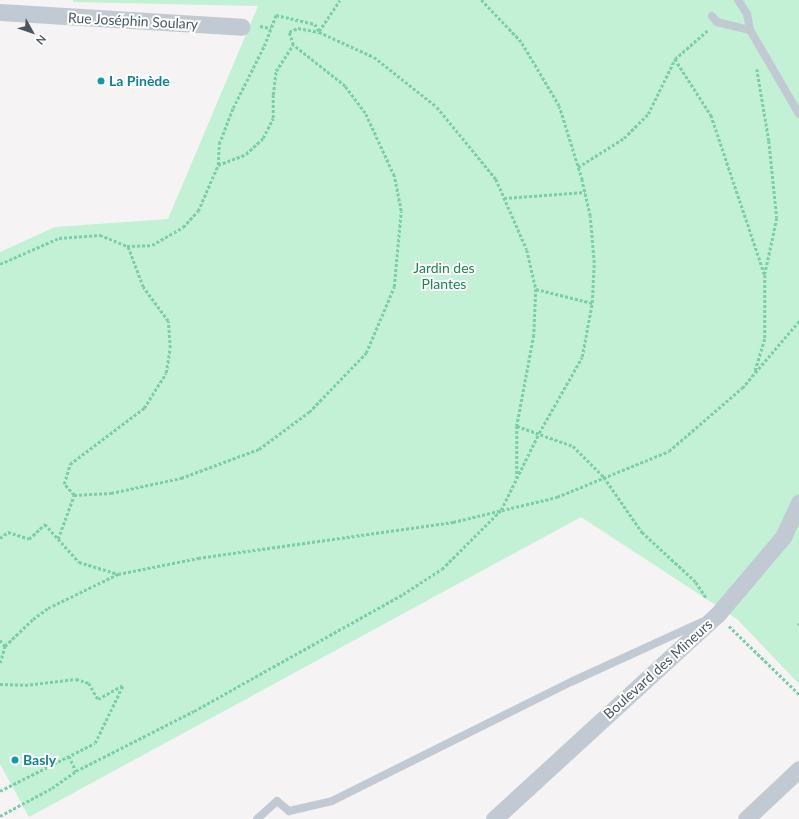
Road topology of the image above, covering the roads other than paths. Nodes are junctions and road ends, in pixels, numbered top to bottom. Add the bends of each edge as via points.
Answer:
1 (738, 0) edge
2 (0, 12) edge
3 (714, 19) road end
4 (242, 28) dead end
5 (750, 30) junction
6 (799, 114) edge
7 (799, 502) edge
8 (717, 615) junction
9 (799, 769) edge
10 (257, 819) edge
11 (494, 819) edge
12 (746, 819) edge

1 - 5 lane via 747,14
2 - 4 street, Rue Joséphin Soulary
3 - 5 lane
5 - 6 lane
7 - 8 street, Boulevard des Mineurs via 783,538
8 - 10 lane via 573,681 332,802 289,811 277,801
8 - 11 street, Boulevard des Mineurs
9 - 12 street

